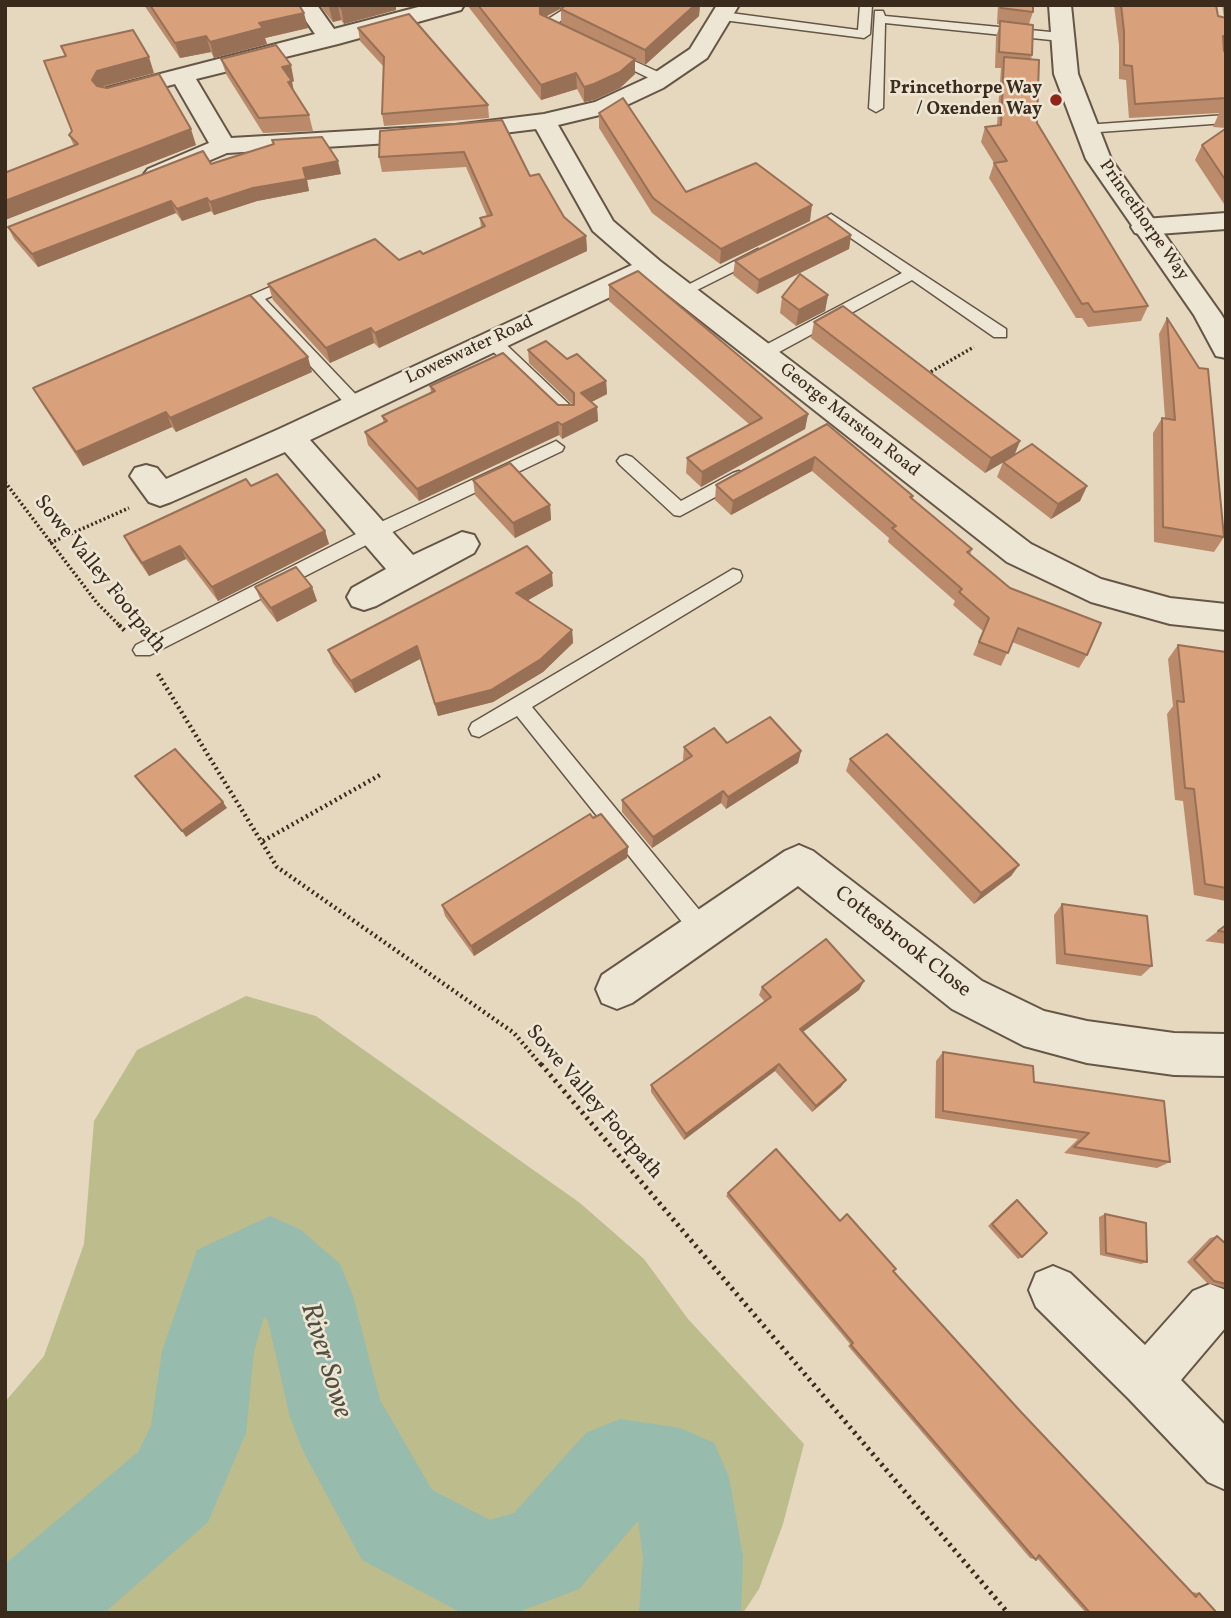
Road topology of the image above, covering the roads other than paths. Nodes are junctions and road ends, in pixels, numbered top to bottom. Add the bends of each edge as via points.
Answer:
1 (306, 5) edge
2 (453, 5) edge
3 (866, 5) edge
4 (879, 5) edge
5 (1060, 5) edge
6 (725, 11) edge
7 (565, 14) edge
8 (878, 19) junction
9 (1062, 37) junction
10 (330, 39) junction
11 (182, 76) junction
12 (662, 79) junction
13 (112, 94) edge
14 (876, 108) dead end
15 (1226, 119) edge
16 (544, 121) junction
17 (1085, 129) junction
18 (223, 146) junction
19 (128, 186) edge
20 (823, 218) edge
21 (1226, 221) edge
22 (1144, 228) junction
23 (769, 249) edge
24 (650, 267) junction
25 (313, 273) edge
26 (914, 273) junction
27 (682, 292) junction
28 (1000, 333) road end
29 (491, 340) junction
30 (1226, 349) edge
31 (762, 354) junction
32 (356, 405) junction
33 (567, 412) edge
34 (290, 437) junction
35 (556, 447) dead end
36 (626, 461) dead end
37 (750, 470) edge
38 (153, 485) road end
39 (374, 533) junction
40 (462, 544) dead end
41 (408, 572) junction
42 (733, 576) dead end
43 (364, 597) dead end
44 (1226, 617) edge
45 (143, 650) road end
46 (519, 705) junction
47 (479, 729) dead end
48 (702, 930) junction
49 (617, 989) dead end
50 (1226, 1055) edge
51 (1053, 1290) dead end
52 (1210, 1308) dead end
53 (1147, 1381) junction
54 (1226, 1464) edge

1 - 10 street
2 - 10 street
3 - 6 lane via 864,34
4 - 8 lane
5 - 9 street, Princethorpe Way
6 - 12 street via 699,54
7 - 12 lane via 540,27 587,43
8 - 9 lane
8 - 14 lane
9 - 17 street, Princethorpe Way via 1066,74
10 - 11 street
11 - 13 street
11 - 18 street
12 - 16 street via 603,107
15 - 17 lane
16 - 18 street via 455,132
16 - 24 street, George Marston Road via 602,225
17 - 22 street, Princethorpe Way
18 - 19 street
20 - 26 lane
21 - 22 street
22 - 30 street, Princethorpe Way via 1207,314
23 - 27 lane
24 - 27 street, George Marston Road
24 - 29 street, Loweswater Road
25 - 32 lane via 249,300
26 - 28 lane
26 - 31 lane
27 - 31 street, George Marston Road
29 - 32 street, Loweswater Road
29 - 33 lane
31 - 44 street, George Marston Road via 838,421 1019,553 1091,589 1170,611
32 - 34 street, Loweswater Road
34 - 38 street, Loweswater Road
34 - 39 street
35 - 39 lane
36 - 37 lane via 685,514
39 - 41 street
39 - 45 lane
40 - 41 street
41 - 43 street
42 - 46 lane
46 - 47 lane
46 - 48 lane
48 - 49 street, Cottesbrook Close
48 - 50 street, Cottesbrook Close via 799,863 967,995 1039,1031 1174,1054
51 - 53 street
52 - 53 street
53 - 54 street

